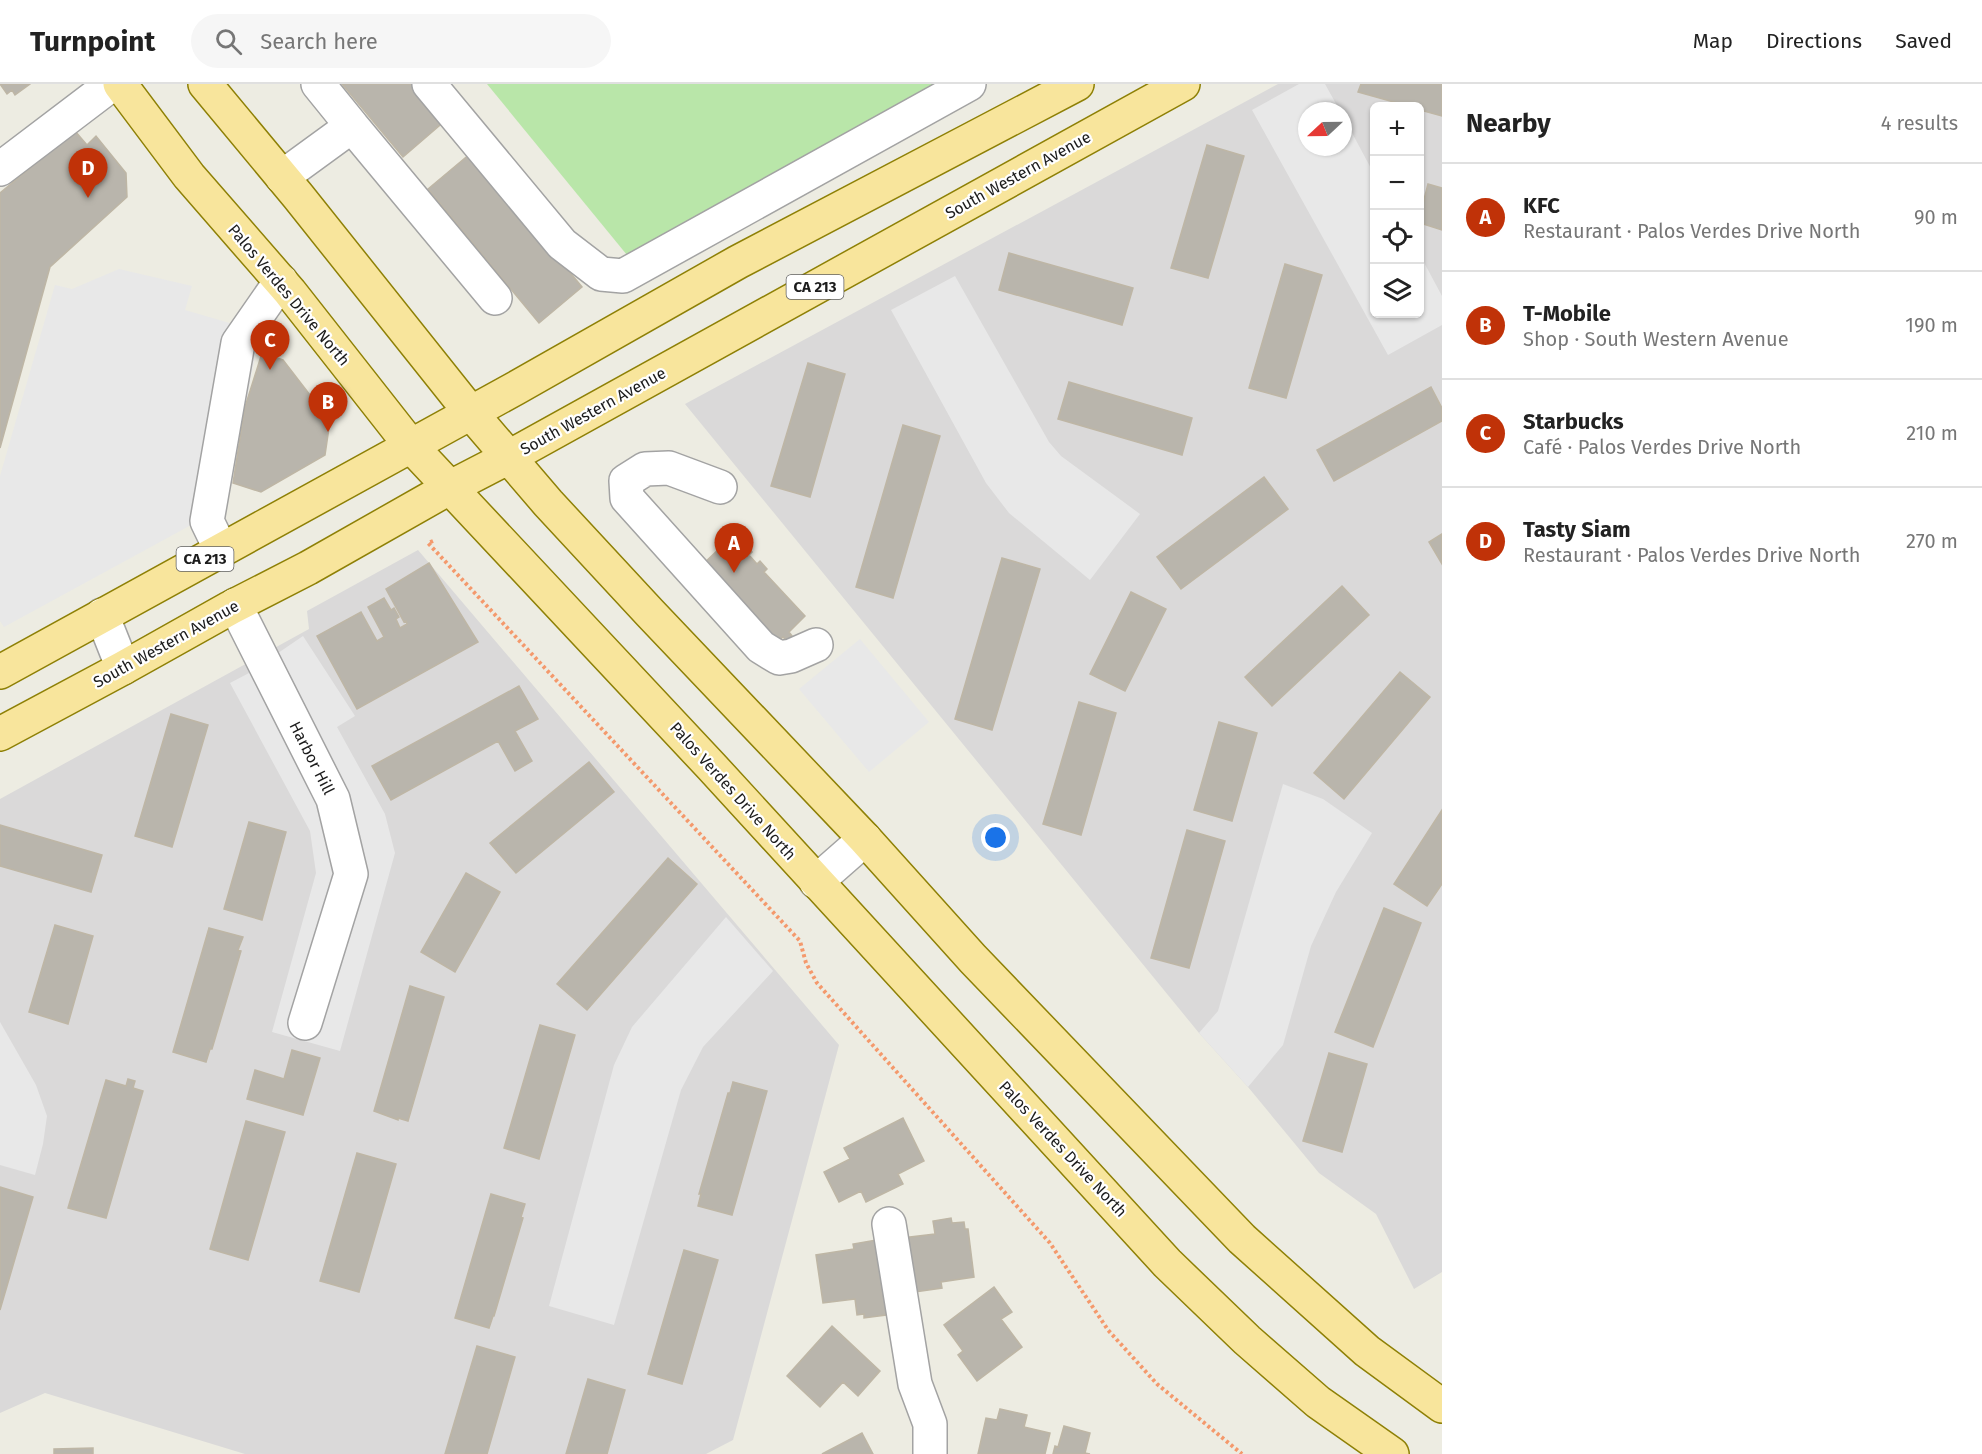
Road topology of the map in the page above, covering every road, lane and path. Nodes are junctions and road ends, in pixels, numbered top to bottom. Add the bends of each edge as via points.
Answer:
1 (112, 84) edge
2 (120, 84) edge
3 (205, 84) edge
4 (318, 84) edge
5 (429, 84) edge
6 (969, 84) edge
7 (1077, 84) edge
8 (1184, 84) edge
9 (352, 126) junction
10 (0, 169) edge
11 (282, 177) junction
12 (281, 281) junction
13 (495, 298) dead end
14 (471, 413) junction
15 (411, 446) junction
16 (509, 457) junction
17 (720, 487) dead end
18 (450, 488) junction
19 (433, 541) dead end
20 (221, 550) junction
21 (235, 606) junction
22 (102, 615) junction
23 (816, 645) dead end
24 (123, 668) junction
25 (0, 672) edge
26 (0, 734) edge
27 (865, 839) junction
28 (816, 882) junction
29 (305, 1023) dead end
30 (889, 1224) dead end
31 (1442, 1406) edge
32 (930, 1439) edge
33 (1242, 1454) edge
34 (1392, 1454) edge

1 - 10 street
2 - 12 main road, Palos Verdes Drive North via 189,176
3 - 11 main road
4 - 9 street
5 - 6 street via 562,244 601,274 623,276
7 - 14 main road, CA 213 via 738,262
8 - 16 main road, South Western Avenue / CA 213
9 - 11 street
9 - 13 street
11 - 14 main road
12 - 15 main road, Palos Verdes Drive North
12 - 20 street via 238,343 207,520
14 - 15 main road, CA 213
14 - 16 main road
15 - 18 main road, Palos Verdes Drive North
15 - 20 main road, CA 213
16 - 18 main road, South Western Avenue / CA 213
16 - 27 main road via 650,613
17 - 23 street via 669,468 645,469 626,481 627,498 761,647 779,658
18 - 21 main road, South Western Avenue / CA 213
18 - 28 main road, Palos Verdes Drive North
19 - 33 path via 428,543 800,941 817,983 1050,1243 1108,1330 1156,1384
20 - 22 main road, CA 213
21 - 24 main road, South Western Avenue / CA 213
21 - 29 street, Harbor Hill via 333,799 351,874
22 - 24 street
22 - 25 main road, CA 213
24 - 26 main road, South Western Avenue / CA 213
27 - 28 street
27 - 31 main road via 973,959 1242,1239 1367,1351
28 - 34 main road, Palos Verdes Drive North via 1167,1263 1318,1402
30 - 32 street via 915,1384

